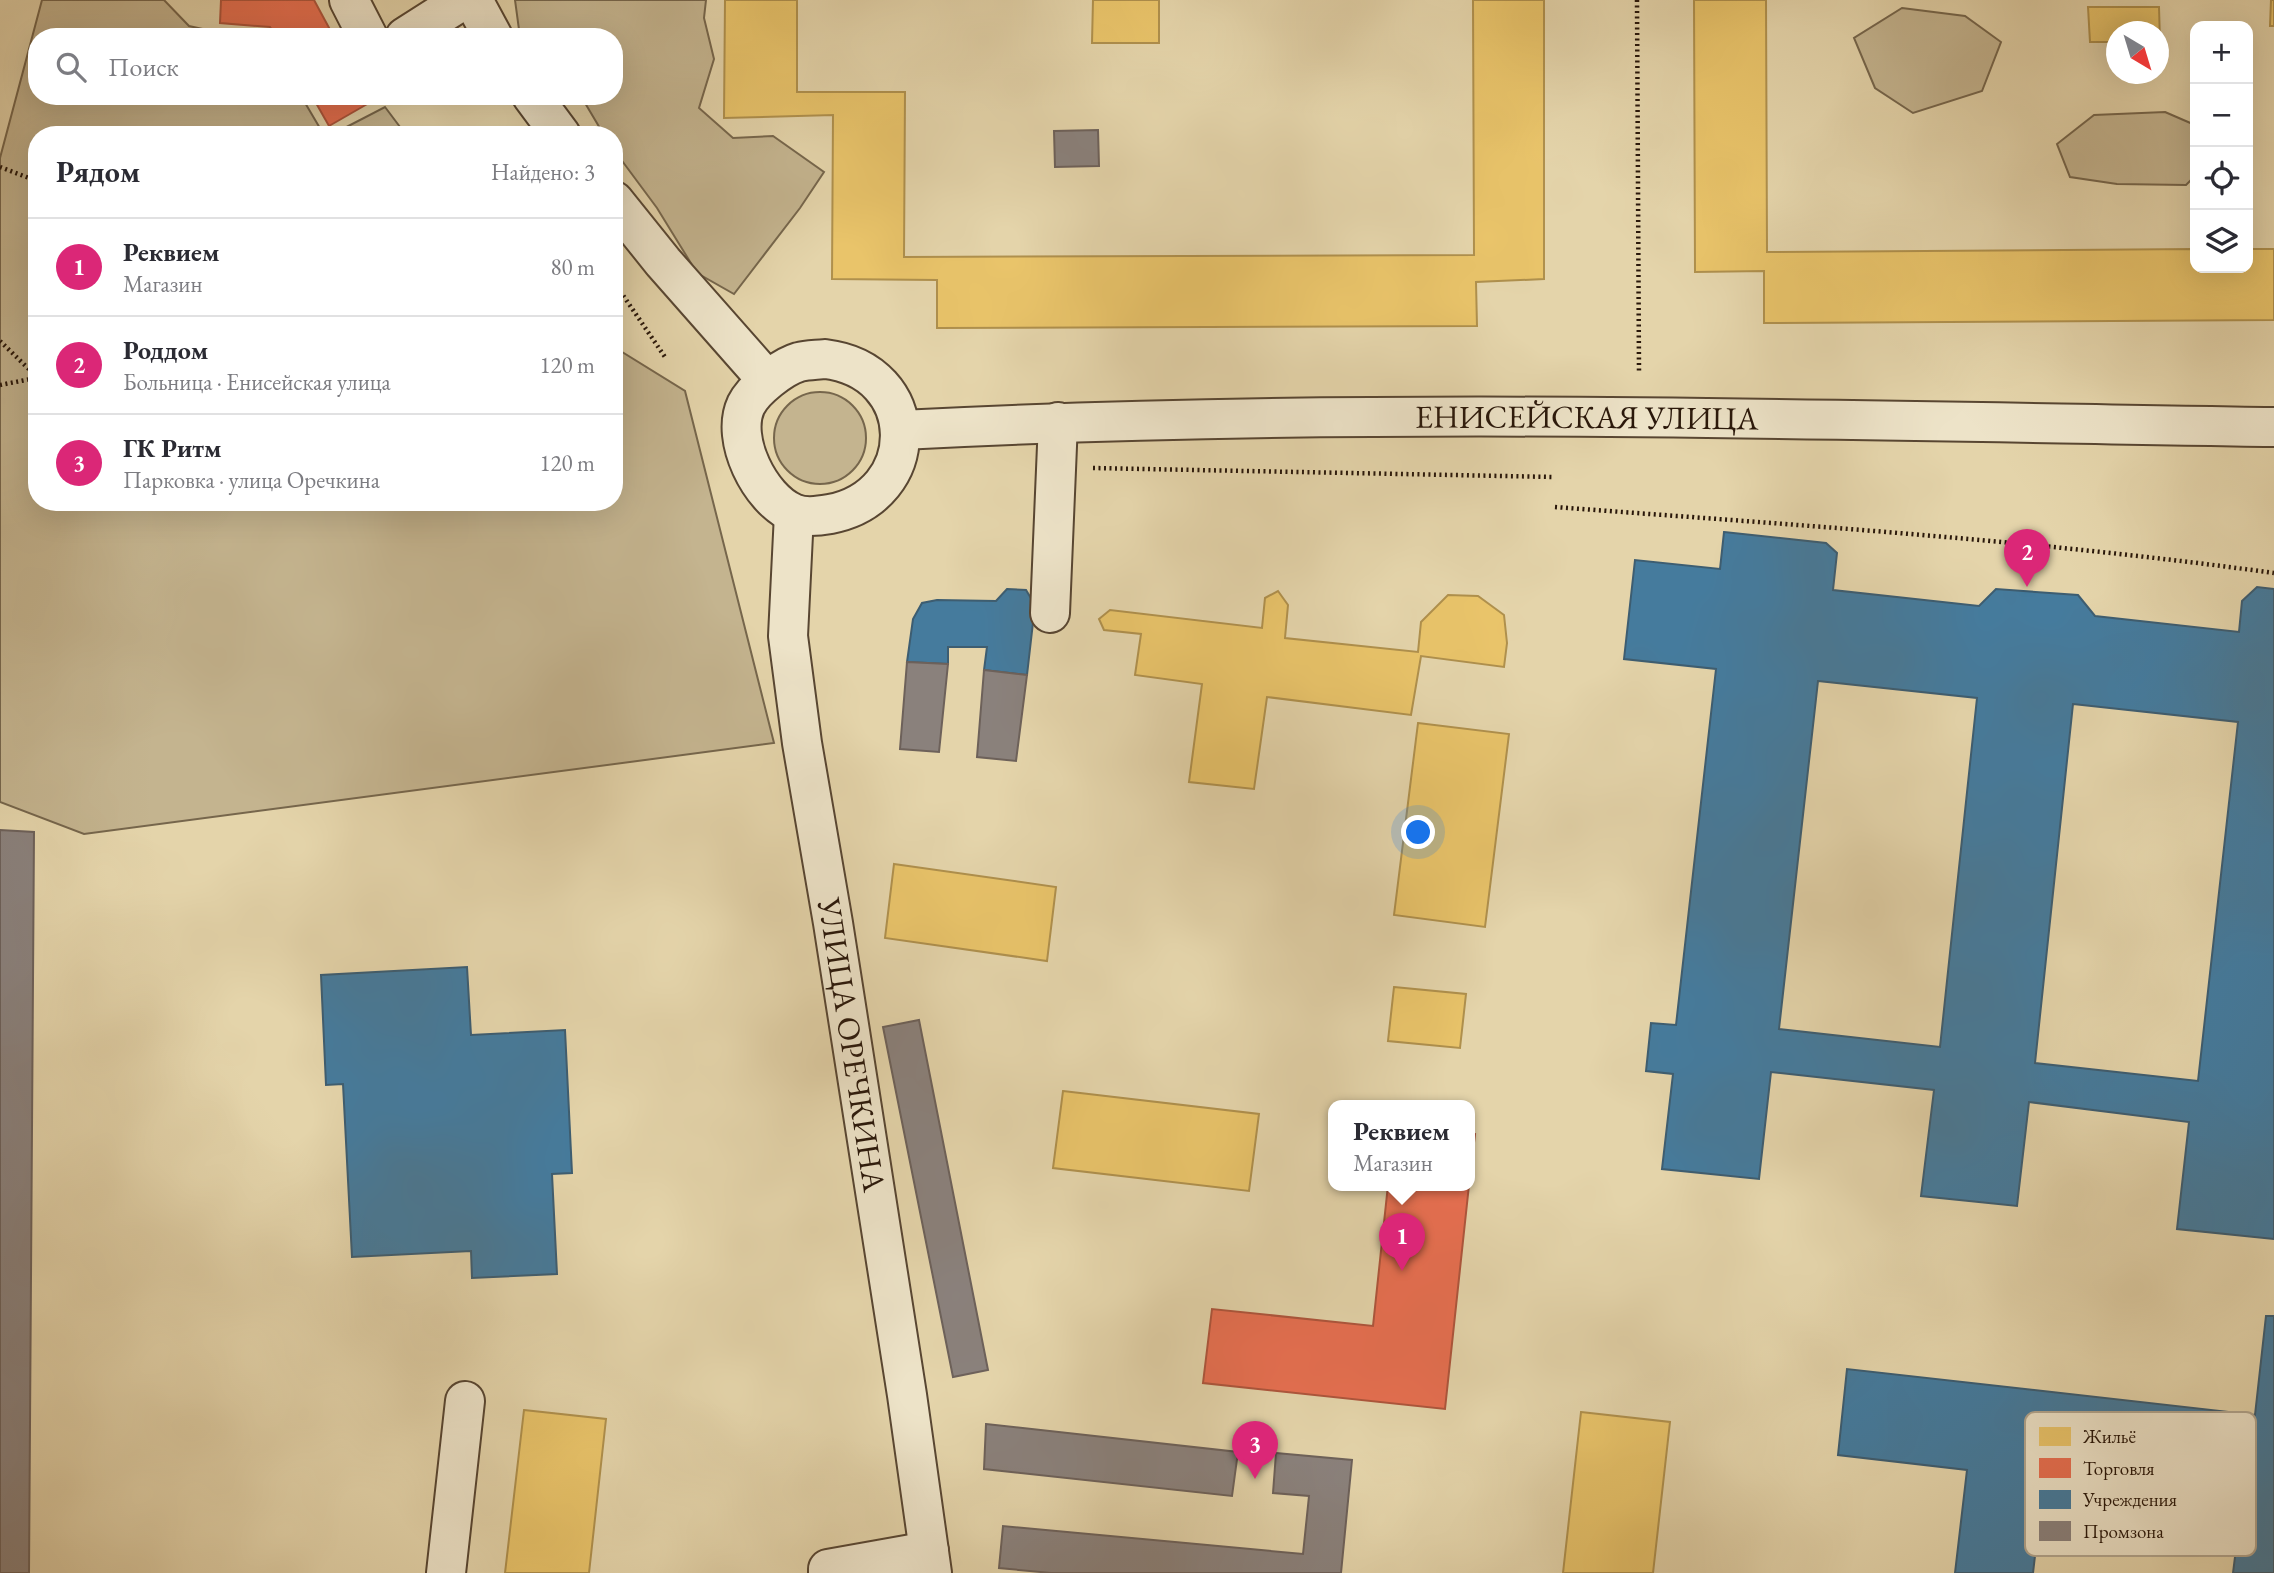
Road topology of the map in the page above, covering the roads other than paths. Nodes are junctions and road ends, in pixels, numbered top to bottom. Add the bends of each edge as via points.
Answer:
1 (349, 0) edge
2 (463, 0) edge
3 (473, 0) edge
4 (363, 28) edge
5 (419, 28) edge
6 (488, 28) edge
7 (539, 105) edge
8 (554, 126) edge
9 (623, 212) edge
10 (767, 380) junction
11 (1058, 422) junction
12 (2274, 427) edge
13 (901, 430) junction
14 (794, 514) junction
15 (1049, 613) dead end
16 (465, 1401) dead end
17 (931, 1562) edge
18 (446, 1573) edge
19 (828, 1573) edge

1 - 4 street
2 - 5 street
3 - 6 street
7 - 8 street
9 - 10 street
10 - 13 street via 798,362 845,362 869,374 884,389
10 - 14 street via 746,405 746,453 755,476 772,498
11 - 12 street, ЕНИСЕЙСКАЯ УЛИЦА via 1549,417
11 - 13 street, ЕНИСЕЙСКАЯ УЛИЦА
11 - 15 street
13 - 14 street via 900,450 891,473 870,496 846,511
14 - 17 street, УЛИЦА ОРЕЧКИНА via 788,636 800,729
16 - 18 street
17 - 19 street via 828,1569

